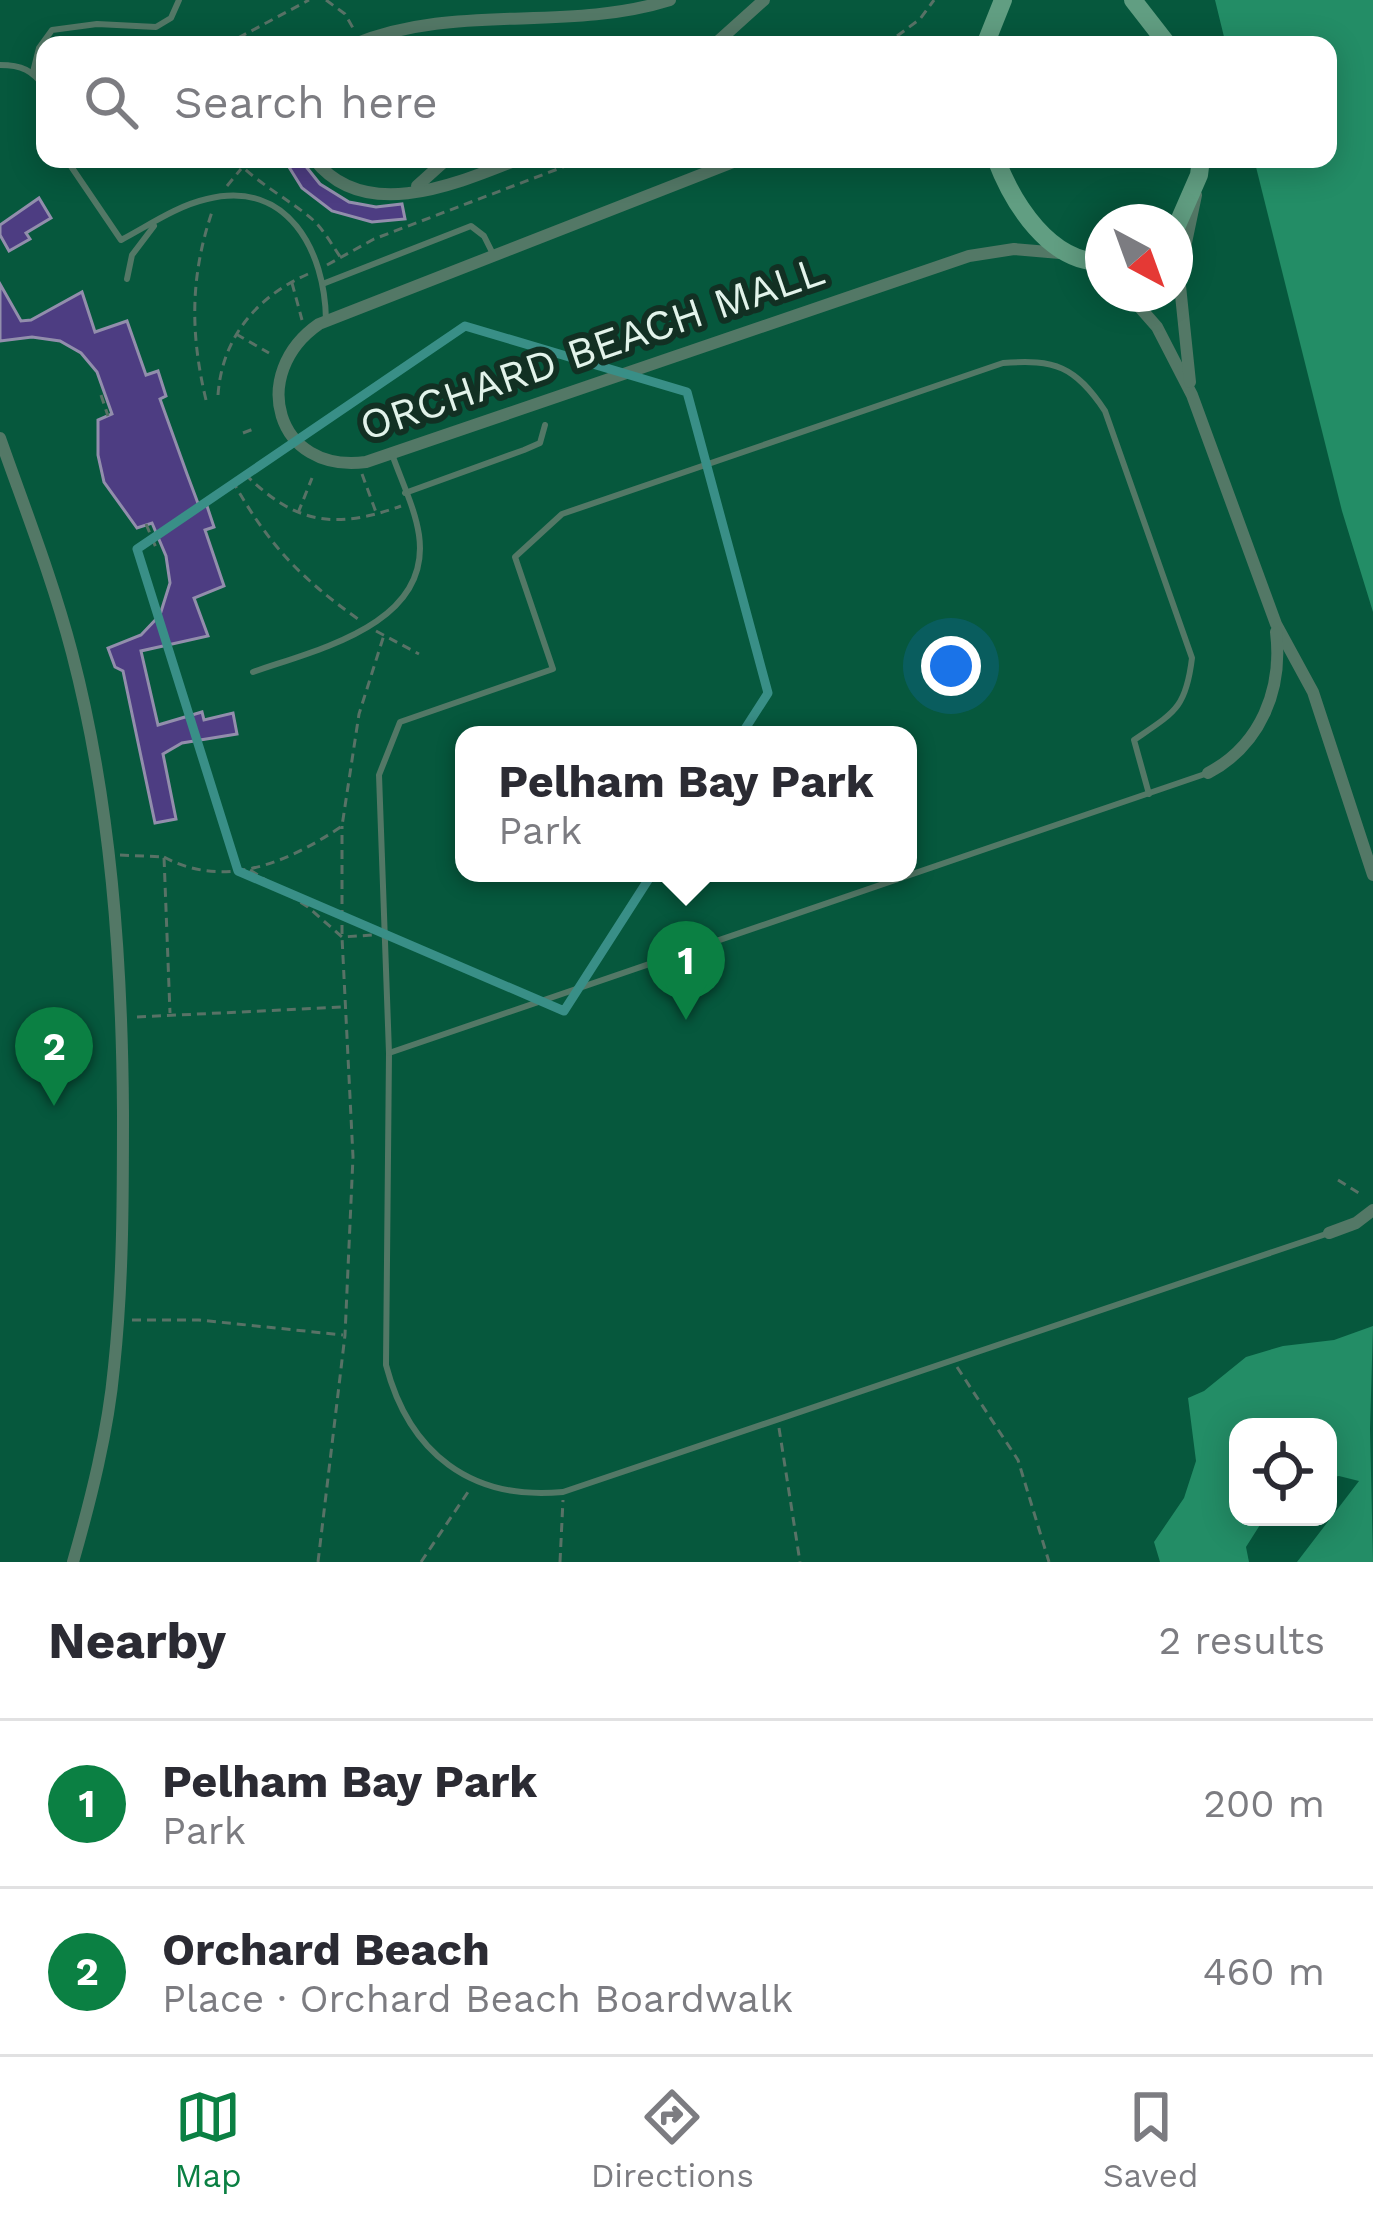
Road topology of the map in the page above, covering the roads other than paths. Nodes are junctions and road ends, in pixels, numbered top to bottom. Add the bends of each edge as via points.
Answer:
1 (179, 0) edge
2 (670, 0) edge
3 (764, 0) edge
4 (1003, 0) edge
5 (1133, 0) edge
6 (383, 35) joint
7 (48, 36) edge
8 (380, 36) edge
9 (723, 36) edge
10 (989, 36) edge
11 (1161, 36) edge
12 (36, 60) edge
13 (0, 61) edge
14 (33, 72) junction
15 (36, 72) edge
16 (36, 76) edge
17 (72, 168) edge
18 (323, 168) edge
19 (439, 168) edge
20 (494, 168) edge
21 (718, 168) edge
22 (1001, 168) edge
23 (1200, 168) edge
24 (1200, 168) edge
25 (405, 193) junction
26 (1185, 204) edge
27 (160, 219) junction
28 (493, 254) junction
29 (1084, 259) edge
30 (127, 279) dead end
31 (325, 283) junction
32 (1143, 312) edge
33 (326, 320) junction
34 (1192, 395) junction
35 (545, 425) dead end
36 (0, 438) edge
37 (392, 454) junction
38 (405, 493) junction
39 (1276, 624) junction
40 (253, 672) dead end
41 (1208, 773) joint
42 (1149, 794) junction
43 (917, 873) edge
44 (1373, 875) edge
45 (891, 882) edge
46 (389, 1053) junction
47 (1373, 1210) edge
48 (1329, 1233) joint
49 (73, 1562) edge

1 - 7 lane via 156,27 97,24
2 - 6 street via 605,14 442,20
3 - 9 street
4 - 10 street
5 - 11 street
6 - 8 street
12 - 14 lane
13 - 14 lane
14 - 15 lane
14 - 16 lane
17 - 27 lane via 121,240
18 - 25 street via 351,190
19 - 25 street
20 - 25 street
21 - 28 street, ORCHARD BEACH MALL
22 - 29 street via 1021,208
23 - 26 street
24 - 34 street via 1179,276
27 - 30 lane via 136,248
27 - 31 lane via 217,197 248,197 283,213 311,246
28 - 31 lane via 471,226
28 - 33 street, ORCHARD BEACH MALL
29 - 37 street, ORCHARD BEACH MALL via 983,252
31 - 33 lane
32 - 34 street
33 - 37 street, ORCHARD BEACH MALL via 284,359 281,418 297,442 322,458 353,464
34 - 39 street
35 - 38 lane via 539,443 524,451
36 - 49 street via 72,652 92,746 121,1018 114,1369
37 - 38 lane
38 - 40 lane via 419,538 404,595 369,627
39 - 41 street via 1278,664 1264,716 1248,742
39 - 44 street via 1313,692
41 - 42 lane
42 - 43 lane
42 - 46 lane via 1135,740 1188,695 1192,658 1105,411 1089,386 1039,360 1003,363 562,514 515,557 553,669 400,722 379,775
45 - 46 lane
46 - 48 lane via 386,1365 405,1420 446,1463 476,1480 538,1494
47 - 48 street

